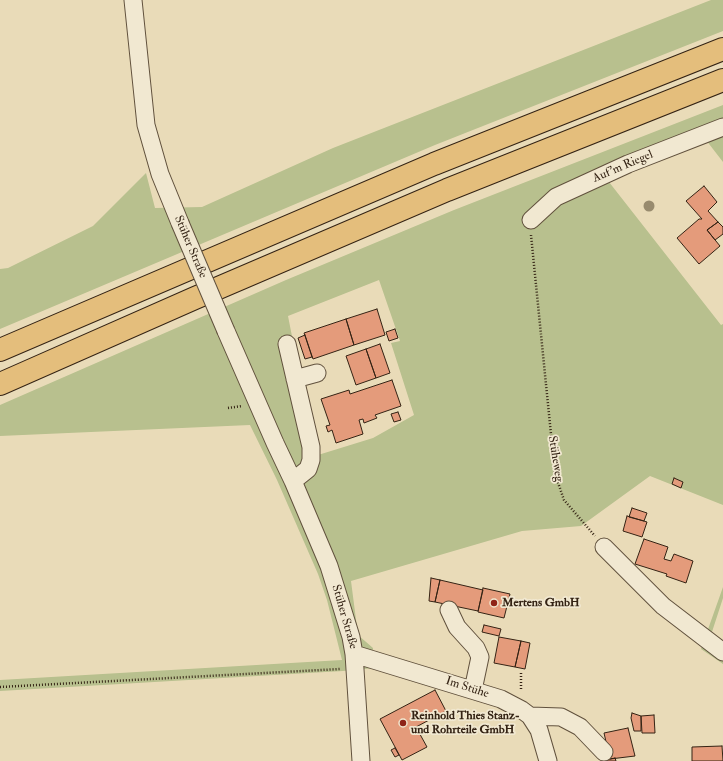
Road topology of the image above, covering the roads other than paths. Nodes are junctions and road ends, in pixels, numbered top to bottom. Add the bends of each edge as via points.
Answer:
1 (133, 0) edge
2 (723, 49) edge
3 (723, 80) edge
4 (723, 127) edge
5 (531, 220) road end
6 (287, 344) dead end
7 (0, 350) edge
8 (317, 372) dead end
9 (295, 379) junction
10 (0, 384) edge
11 (293, 481) junction
12 (604, 547) road end
13 (449, 610) dead end
14 (723, 652) edge
15 (354, 661) junction
16 (473, 690) junction
17 (530, 716) junction
18 (604, 752) dead end
19 (361, 761) edge
20 (548, 761) edge

1 - 11 street, Stüher Straße, bridge via 146,125 160,174
2 - 7 highway via 434,164
3 - 10 highway via 447,190
4 - 5 street, Auf'm Riegel via 628,164 556,197
6 - 9 street
8 - 9 street
9 - 11 street via 311,447 311,460 308,469
11 - 15 street, Stüher Straße via 329,566 351,637
12 - 14 street via 663,606
13 - 16 street via 457,627 476,648 480,657
15 - 16 street, Im Stühe
15 - 19 street, Stüher Straße
16 - 17 street, Im Stühe via 501,699
17 - 18 street via 561,717 580,727
17 - 20 street, Im Stühe via 539,730

